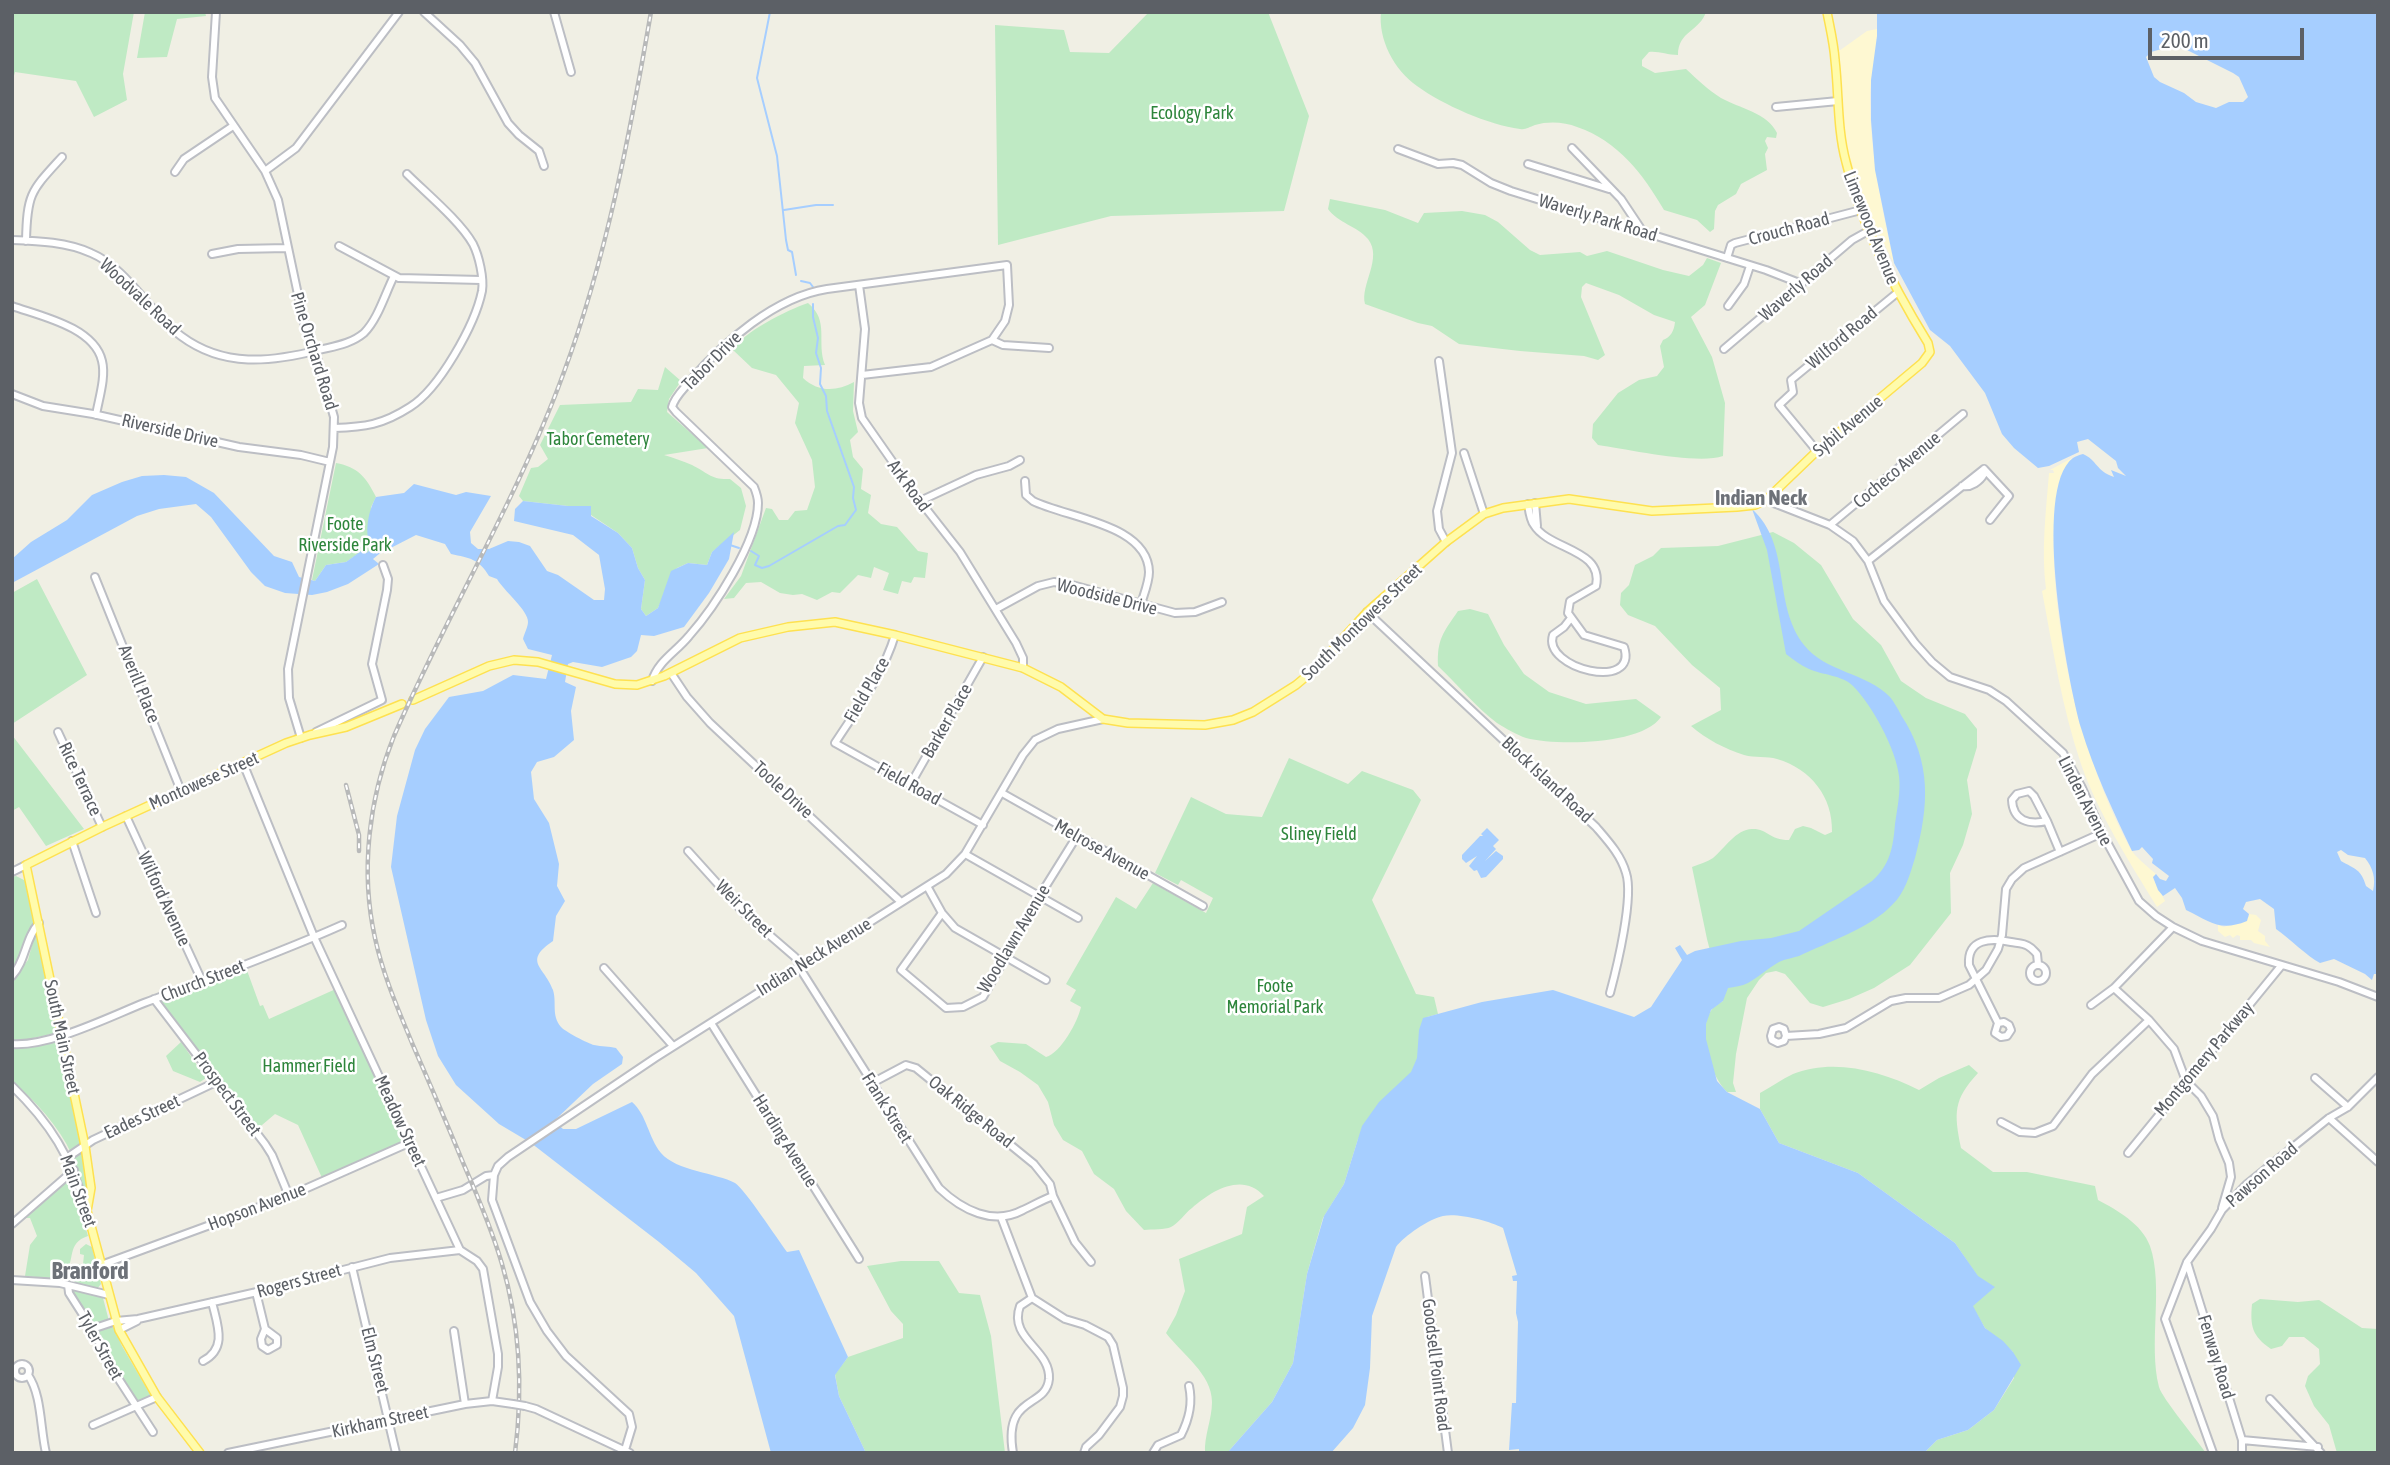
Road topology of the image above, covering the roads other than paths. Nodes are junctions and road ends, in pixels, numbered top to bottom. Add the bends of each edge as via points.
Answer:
1 (216, 12) edge
2 (399, 12) edge
3 (425, 12) edge
4 (554, 12) edge
5 (1827, 12) edge
6 (571, 72) dead end
7 (1838, 101) junction
8 (1776, 107) dead end
9 (233, 125) junction
10 (1572, 148) dead end
11 (1398, 149) dead end
12 (62, 156) dead end
13 (1528, 163) dead end
14 (544, 166) dead end
15 (265, 171) junction
16 (175, 172) dead end
17 (407, 174) dead end
18 (1611, 189) junction
19 (1861, 210) junction
20 (1870, 230) junction
21 (1643, 232) junction
22 (12, 240) edge
23 (26, 241) junction
24 (339, 246) dead end
25 (287, 248) junction
26 (212, 254) dead end
27 (1727, 258) junction
28 (1750, 266) junction
29 (394, 276) junction
30 (481, 280) junction
31 (1802, 284) junction
32 (859, 285) junction
33 (1897, 293) junction
34 (12, 306) edge
35 (1728, 306) dead end
36 (992, 340) junction
37 (1049, 348) dead end
38 (1724, 349) dead end
39 (314, 351) junction
40 (1930, 352) joint
41 (1439, 361) dead end
42 (862, 375) junction
43 (12, 394) edge
44 (1963, 414) dead end
45 (96, 415) junction
46 (334, 428) junction
47 (1817, 451) junction
48 (1464, 453) dead end
49 (1020, 460) dead end
50 (330, 462) junction
51 (1025, 481) dead end
52 (1766, 500) junction
53 (920, 501) junction
54 (1532, 504) junction
55 (1483, 514) junction
56 (1990, 520) dead end
57 (1830, 525) junction
58 (1446, 542) junction
59 (1868, 561) junction
60 (383, 565) dead end
61 (95, 577) dead end
62 (1222, 602) dead end
63 (1141, 604) junction
64 (996, 609) junction
65 (1367, 612) junction
66 (1571, 618) junction
67 (895, 635) junction
68 (983, 657) junction
69 (1023, 668) junction
70 (671, 673) junction
71 (652, 681) junction
72 (412, 700) dead end
73 (402, 704) dead end
74 (1103, 719) junction
75 (58, 732) dead end
76 (311, 734) junction
77 (301, 738) junction
78 (835, 743) joint
79 (243, 763) junction
80 (910, 785) junction
81 (181, 791) junction
82 (1002, 793) junction
83 (126, 816) junction
84 (2047, 821) junction
85 (983, 825) junction
86 (102, 827) junction
87 (2102, 833) junction
88 (1077, 836) junction
89 (72, 841) junction
90 (688, 851) dead end
91 (2060, 852) junction
92 (965, 854) junction
93 (26, 865) junction
94 (12, 872) edge
95 (927, 886) junction
96 (1039, 897) junction
97 (901, 902) junction
98 (1203, 906) dead end
99 (96, 913) dead end
100 (942, 913) junction
101 (1078, 918) dead end
102 (38, 923) junction
103 (342, 925) dead end
104 (2173, 928) junction
105 (314, 937) junction
106 (2001, 940) junction
107 (1004, 957) junction
108 (2038, 964) dead end
109 (800, 966) junction
110 (2281, 967) junction
111 (604, 968) dead end
112 (12, 976) edge
113 (1046, 980) dead end
114 (1976, 980) junction
115 (202, 981) junction
116 (2114, 988) junction
117 (1610, 993) dead end
118 (2378, 997) edge
119 (154, 999) junction
120 (2091, 1005) dead end
121 (2149, 1020) junction
122 (711, 1023) junction
123 (1998, 1023) dead end
124 (62, 1035) junction
125 (1786, 1036) dead end
126 (12, 1044) edge
127 (673, 1046) junction
128 (2378, 1077) edge
129 (2315, 1078) dead end
130 (2186, 1081) junction
131 (218, 1082) junction
132 (872, 1083) junction
133 (12, 1086) edge
134 (2347, 1107) junction
135 (2329, 1118) junction
136 (2001, 1122) dead end
137 (411, 1142) junction
138 (85, 1146) junction
139 (2128, 1153) dead end
140 (68, 1157) junction
141 (2378, 1162) edge
142 (74, 1170) junction
143 (494, 1175) junction
144 (289, 1196) junction
145 (1053, 1196) junction
146 (436, 1198) junction
147 (2221, 1210) junction
148 (87, 1211) junction
149 (1001, 1217) junction
150 (12, 1224) edge
151 (460, 1250) junction
152 (859, 1259) dead end
153 (1091, 1262) dead end
154 (2187, 1262) junction
155 (101, 1265) junction
156 (352, 1267) junction
157 (1425, 1276) dead end
158 (12, 1280) edge
159 (68, 1285) junction
160 (256, 1292) junction
161 (109, 1295) junction
162 (1032, 1298) junction
163 (212, 1302) junction
164 (118, 1326) junction
165 (92, 1329) junction
166 (265, 1329) dead end
167 (454, 1331) dead end
168 (203, 1361) dead end
169 (28, 1375) dead end
170 (1189, 1386) dead end
171 (157, 1397) junction
172 (2270, 1399) dead end
173 (492, 1401) junction
174 (466, 1404) junction
175 (136, 1407) junction
176 (390, 1420) junction
177 (93, 1425) dead end
178 (153, 1432) dead end
179 (2242, 1440) junction
180 (2319, 1450) edge
181 (627, 1452) edge
182 (46, 1453) edge
183 (200, 1453) edge
184 (228, 1453) edge
185 (396, 1453) edge
186 (1013, 1453) edge
187 (1084, 1453) edge
188 (1153, 1453) edge
189 (1448, 1453) edge
190 (2213, 1453) edge
191 (2242, 1453) edge

1 - 9 street, Pine Orchard Road via 215,98
2 - 15 street via 296,148
3 - 14 street via 475,63 508,124 539,151
4 - 6 street
5 - 7 main road, Limewood Avenue
7 - 8 street
7 - 19 main road, Limewood Avenue via 1845,162
9 - 15 street, Pine Orchard Road
9 - 16 street via 184,159
10 - 18 street
11 - 21 street, Waverly Park Road via 1438,164 1462,165 1511,191
12 - 23 street via 30,196
13 - 18 street
15 - 25 street, Pine Orchard Road via 278,200
17 - 30 street via 473,244
18 - 21 street
19 - 20 main road, Limewood Avenue
19 - 27 street, Crouch Road via 1735,243
20 - 31 street, Waverly Road
20 - 33 main road, Limewood Avenue
21 - 27 street, Waverly Park Road
22 - 23 street, Woodvale Road
23 - 39 street, Woodvale Road via 92,253 108,263 180,336 204,350 247,361
24 - 29 street
25 - 26 street
25 - 39 street, Pine Orchard Road
27 - 28 street, Waverly Park Road
28 - 31 street, Waverly Park Road
28 - 35 street
29 - 30 street
29 - 39 street, Woodvale Road via 365,332 350,342
30 - 46 street via 482,289 464,334 427,393 411,407 369,427
31 - 38 street, Waverly Road
32 - 36 street, Tabor Drive via 1007,265 1009,305
32 - 42 street, Ark Road via 865,329
32 - 71 street, Tabor Drive via 802,296 752,323 674,400 676,412 754,487 758,502 736,571 690,636 660,664
33 - 40 main road, Limewood Avenue
33 - 47 street, Wilford Road via 1791,380 1793,392 1779,405
34 - 45 street via 77,330 98,349 103,362
36 - 37 street
36 - 42 street via 931,367
39 - 46 street, Pine Orchard Road
40 - 47 main road, Sybil Avenue
41 - 58 street via 1452,453 1437,511
42 - 53 street, Ark Road via 862,418
43 - 45 street, Riverside Drive via 43,406
44 - 57 street, Cocheco Avenue
45 - 50 street, Riverside Drive
46 - 50 street, Pine Orchard Road
47 - 52 main road, Sybil Avenue
48 - 55 street
49 - 53 street
50 - 77 street, Pine Orchard Road via 288,669 289,698
51 - 63 street via 1026,495 1033,501 1118,532 1138,544 1149,572
52 - 54 main road, South Montowese Street via 1752,505 1652,511 1584,500
52 - 57 street, Linden Avenue
53 - 64 street, Ark Road
54 - 55 main road, South Montowese Street
54 - 66 street via 1531,519 1537,528 1583,556 1598,578 1596,586 1570,601
55 - 58 main road, South Montowese Street
56 - 59 street via 2009,496 1984,469 1979,480 1962,486
57 - 59 street, Linden Avenue via 1853,541
58 - 65 main road, South Montowese Street
59 - 87 street, Linden Avenue via 1884,601 1932,662 1950,677 2006,701 2063,753
60 - 76 street via 387,590 372,664 382,701
61 - 81 street, Averill Place
62 - 63 street, Woodside Drive via 1186,614
63 - 64 street, Woodside Drive via 1054,582
64 - 69 street, Ark Road via 1020,651
65 - 74 main road, South Montowese Street via 1315,669 1244,716 1205,725
65 - 117 street, Block Island Road via 1614,848 1628,876 1628,888
66 - 66 street via 1584,635 1624,647 1626,654 1618,668 1607,673 1587,672 1555,651 1553,635
67 - 68 main road, South Montowese Street
67 - 70 main road, South Montowese Street via 835,622 788,627 730,642
67 - 78 street, Field Place via 873,684
68 - 69 main road, South Montowese Street
68 - 80 street, Barker Place
69 - 74 main road, South Montowese Street via 1060,687
70 - 71 main road, South Montowese Street
70 - 97 street, Toole Drive via 710,723
71 - 72 main road, South Montowese Street via 622,685 531,661 504,661
73 - 76 main road, Montowese Street via 346,727
74 - 82 street, Indian Neck Avenue via 1058,729 1035,740
75 - 86 street, Rice Terrace
76 - 77 main road, Montowese Street
77 - 79 main road, Montowese Street
78 - 80 street, Field Road
79 - 81 main road, Montowese Street
79 - 105 street, Meadow Street
80 - 85 street, Field Road
81 - 83 main road, Montowese Street
82 - 85 street, Indian Neck Avenue
82 - 88 street, Melrose Avenue
83 - 86 main road, Montowese Street
83 - 115 street, Wilford Avenue
84 - 84 street via 2029,791 2012,800 2018,818 2035,824
84 - 91 street
85 - 92 street, Indian Neck Avenue
86 - 89 main road, Montowese Street
87 - 91 street
87 - 104 street, Linden Avenue via 2139,901
88 - 96 street, Woodlawn Avenue
88 - 98 street, Melrose Avenue
89 - 93 main road, Montowese Street
89 - 99 street
90 - 109 street, Weir Street
91 - 106 street via 2012,878 2005,894
92 - 95 street, Indian Neck Avenue
92 - 96 street
93 - 94 street, Montowese Street
93 - 102 main road, South Main Street
95 - 97 street, Indian Neck Avenue
95 - 100 street
96 - 101 street
96 - 107 street, Woodlawn Avenue
97 - 109 street, Indian Neck Avenue
100 - 107 street via 955,928
100 - 107 street, Woodlawn Avenue via 901,970 946,1008 963,1007 983,997
102 - 112 street
102 - 124 main road, South Main Street
103 - 105 street, Church Street
104 - 110 street, Linden Avenue
104 - 116 street
105 - 115 street, Church Street
105 - 137 street, Meadow Street
106 - 108 street via 2028,945 2037,954
106 - 114 street
106 - 114 street via 1981,941 1972,948 1969,965
107 - 113 street
109 - 122 street, Indian Neck Avenue
109 - 132 street, Frank Street
110 - 118 street, Linden Avenue
110 - 130 street, Montgomery Parkway
111 - 127 street
114 - 123 street
114 - 125 street via 1939,998 1891,1001 1846,1028
115 - 119 street, Church Street
116 - 120 street
116 - 121 street
119 - 124 street, Church Street
119 - 131 street, Prospect Street
121 - 130 street via 2174,1049
121 - 136 street via 2092,1074 2053,1126 2035,1133 2021,1132
122 - 127 street, Indian Neck Avenue
122 - 152 street, Harding Avenue
124 - 126 street, Church Street
124 - 138 main road, South Main Street
127 - 143 street, Indian Neck Avenue via 502,1162
128 - 134 street, Pawson Road
129 - 134 street
130 - 139 street, Montgomery Parkway
130 - 147 street via 2213,1116 2230,1163 2231,1177
131 - 138 street, Eades Street
131 - 144 street, Prospect Street via 272,1155
132 - 145 street, Oak Ridge Road via 906,1065 916,1068 1034,1164 1050,1184
132 - 149 street, Frank Street via 939,1188 958,1205
133 - 140 street, Main Street via 41,1115
134 - 135 street, Pawson Road
135 - 141 street
135 - 147 street, Pawson Road
137 - 144 street, Hopson Avenue
137 - 146 street, Meadow Street
138 - 140 street, Eades Street
138 - 148 main road, South Main Street via 91,1188
140 - 142 street, Main Street
142 - 148 street, Main Street
142 - 150 street
143 - 146 street, Indian Neck Avenue
143 - 181 street via 494,1207 530,1302 566,1356 629,1413 632,1427
144 - 155 street, Hopson Avenue
145 - 149 street
145 - 153 street, Oak Ridge Road via 1075,1242
146 - 151 street, Meadow Street
147 - 154 street, Pawson Road
148 - 155 main road, Main Street
149 - 162 street
151 - 156 street, Rogers Street
151 - 173 street, Meadow Street via 481,1265 487,1284 498,1354
154 - 179 street, Fenway Road
154 - 190 street, Pawson Road via 2165,1319
155 - 161 main road, Main Street
156 - 160 street, Rogers Street
156 - 176 street, Elm Street
157 - 189 street, Goodsell Point Road
158 - 159 street
159 - 161 street
159 - 165 street, Tyler Street
160 - 163 street, Rogers Street
160 - 166 street
161 - 164 main road, Main Street
162 - 186 street via 1020,1306 1017,1322 1044,1361 1049,1380 1044,1392 1013,1418
162 - 187 street via 1065,1319 1108,1337 1113,1345 1123,1396 1120,1407
163 - 164 street, Rogers Street
163 - 168 street via 220,1341 215,1353
164 - 165 street, Rogers Street
164 - 171 main road, Main Street
165 - 175 street, Tyler Street
167 - 174 street
169 - 182 street via 37,1393
170 - 188 street via 1191,1409 1181,1435 1158,1445
171 - 175 street
171 - 183 main road, Main Street
172 - 180 street
173 - 174 street, Kirkham Street
173 - 181 street, Kirkham Street, bridge via 536,1409
174 - 176 street, Kirkham Street
175 - 177 street
175 - 178 street, Tyler Street
176 - 184 street, Kirkham Street
176 - 185 street, Elm Street
179 - 180 street
179 - 191 street, Fenway Road

